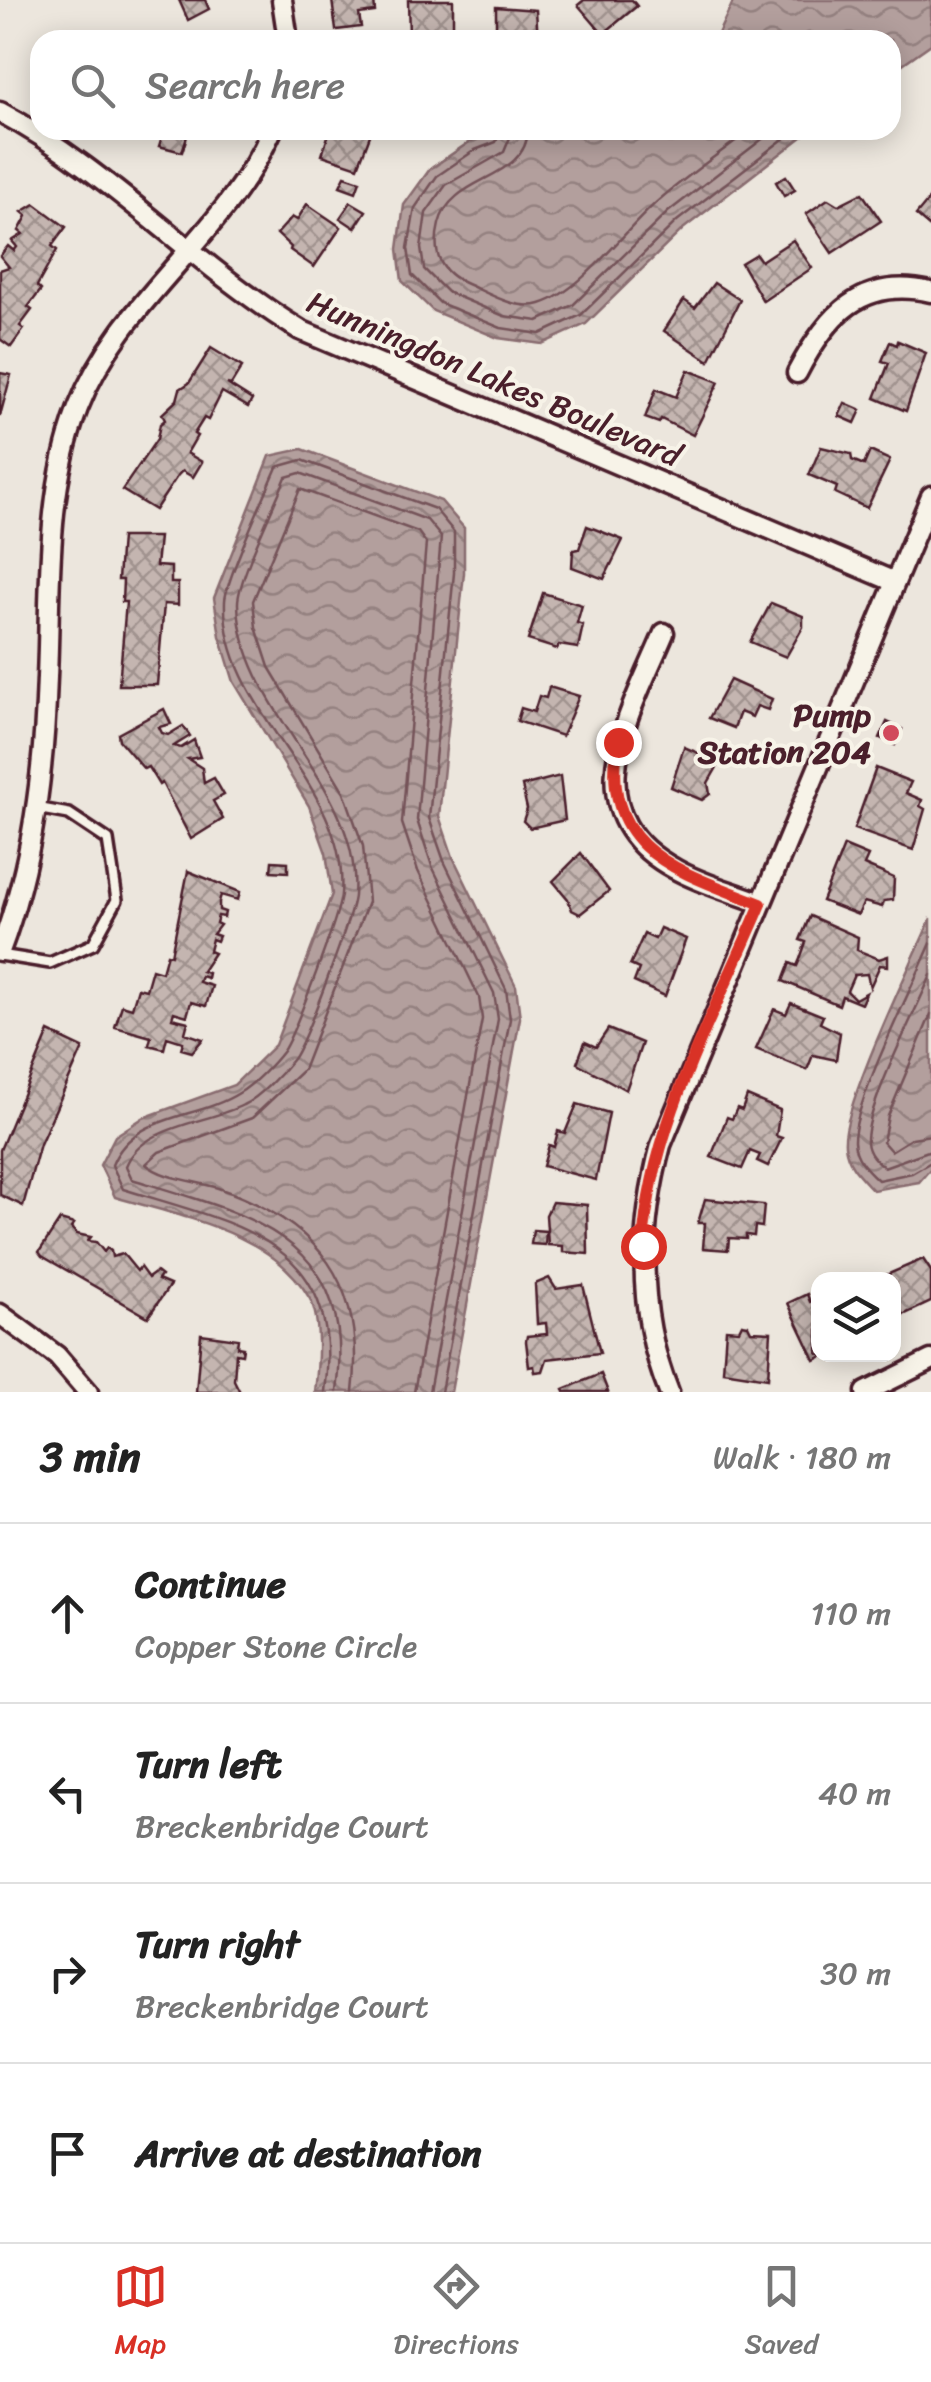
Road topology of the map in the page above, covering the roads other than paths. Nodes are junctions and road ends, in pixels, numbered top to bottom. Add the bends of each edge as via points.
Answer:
1 (282, 0) edge
2 (286, 30) edge
3 (0, 112) edge
4 (30, 131) edge
5 (44, 140) edge
6 (267, 140) edge
7 (187, 252) junction
8 (931, 292) edge
9 (797, 373) dead end
10 (931, 496) edge
11 (895, 582) junction
12 (664, 633) dead end
13 (36, 808) junction
14 (761, 904) junction
15 (0, 953) edge
16 (0, 1314) edge
17 (931, 1360) edge
18 (88, 1392) edge
19 (669, 1392) edge
20 (866, 1392) edge

1 - 2 street
3 - 4 street, Hunningdon Lakes Boulevard
5 - 7 street, Hunningdon Lakes Boulevard
6 - 7 street via 246,182
7 - 11 street, Hunningdon Lakes Boulevard via 239,293 338,350
7 - 13 street via 120,330 79,405 57,478
8 - 9 street via 886,286 853,302 828,324
10 - 11 street
11 - 14 street
12 - 14 street via 618,742 613,771 621,814 642,846 664,863
13 - 15 street via 21,893
13 - 15 lane via 68,814 108,840 118,900 93,944 50,963
14 - 19 street via 661,1145 650,1187 644,1289
16 - 18 street via 57,1356
17 - 20 street

